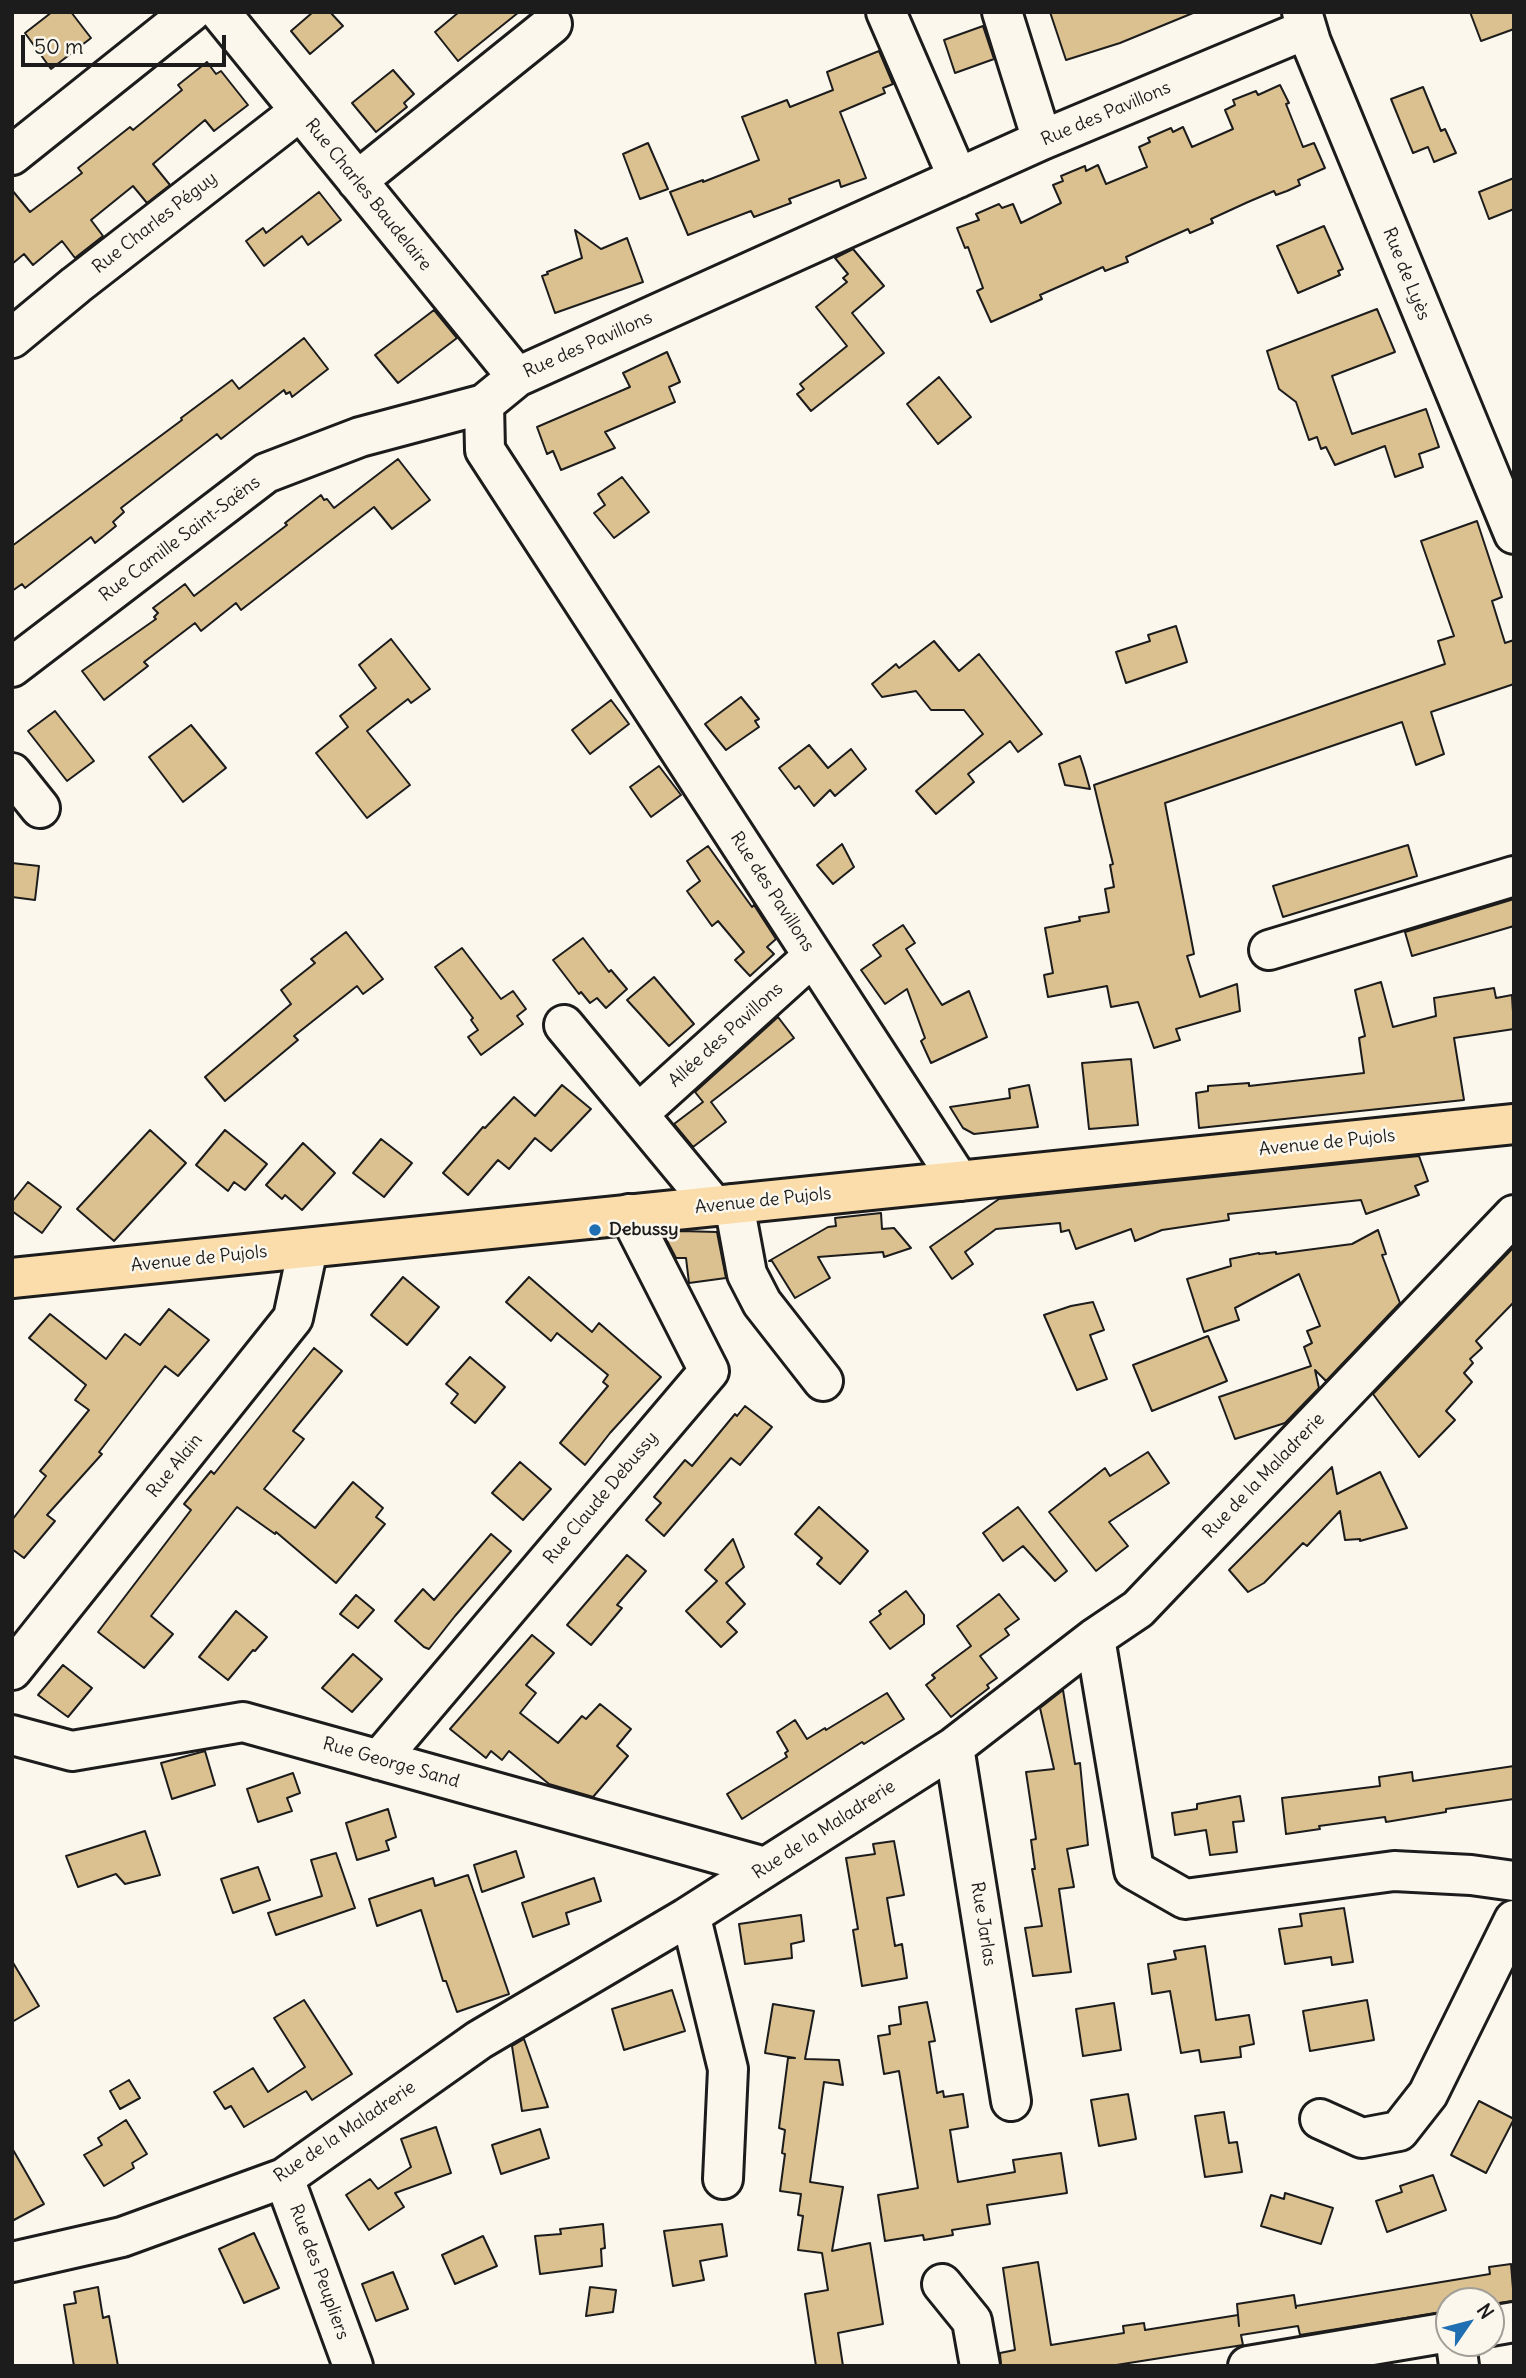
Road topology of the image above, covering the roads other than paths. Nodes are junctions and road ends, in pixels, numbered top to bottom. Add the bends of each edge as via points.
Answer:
1 (191, 12) edge
2 (886, 12) edge
3 (1002, 12) edge
4 (235, 18) edge
5 (1304, 21) edge
6 (552, 24) dead end
7 (300, 111) junction
8 (1042, 140) junction
9 (12, 155) edge
10 (958, 178) junction
11 (357, 181) junction
12 (12, 338) edge
13 (517, 377) junction
14 (484, 404) junction
15 (1514, 534) edge
16 (12, 667) edge
17 (12, 773) edge
18 (40, 808) dead end
19 (1514, 876) edge
20 (1269, 950) dead end
21 (813, 956) junction
22 (564, 1026) dead end
23 (638, 1114) junction
24 (1514, 1124) edge
25 (959, 1181) junction
26 (724, 1205) junction
27 (629, 1214) junction
28 (1514, 1215) edge
29 (308, 1248) junction
30 (12, 1278) edge
31 (823, 1381) dead end
32 (1096, 1638) junction
33 (12, 1671) edge
34 (12, 1735) edge
35 (954, 1747) junction
36 (379, 1759) junction
37 (765, 1867) junction
38 (1514, 1881) edge
39 (686, 1918) junction
40 (1514, 1920) edge
41 (1011, 2101) dead end
42 (1320, 2119) dead end
43 (284, 2178) junction
44 (723, 2179) dead end
45 (12, 2262) edge
46 (942, 2284) dead end
47 (1435, 2334) edge
48 (353, 2366) edge
49 (980, 2366) edge
50 (1248, 2366) edge

1 - 9 street
2 - 10 street
3 - 8 street
4 - 7 street, Rue Charles Baudelaire
5 - 8 street, Rue des Pavillons
5 - 15 street, Rue de Lyès
6 - 11 street
7 - 11 street, Rue Charles Baudelaire
7 - 12 street, Rue Charles Péguy
8 - 10 street, Rue des Pavillons
10 - 13 street, Rue des Pavillons
11 - 13 street, Rue Charles Baudelaire
13 - 14 street, Rue des Pavillons
14 - 16 street, Rue Camille Saint-Saëns via 360,437 266,473
14 - 21 street, Rue des Pavillons via 485,450
17 - 18 street
19 - 20 street
21 - 23 street, Allée des Pavillons
21 - 25 street, Rue des Pavillons
22 - 23 street
23 - 26 street
24 - 25 main road, Avenue de Pujols
25 - 26 main road, Avenue de Pujols
26 - 27 main road, Avenue de Pujols
26 - 31 street via 747,1274 762,1303
27 - 29 main road, Avenue de Pujols
27 - 36 street, Rue Claude Debussy via 709,1371
28 - 32 street, Rue de la Maladrerie via 1138,1609
29 - 30 main road, Avenue de Pujols
29 - 33 street, Rue Alain via 293,1318
32 - 35 street, Rue de la Maladrerie
32 - 38 street via 1134,1870 1185,1899 1394,1871
34 - 36 street, Rue George Sand via 72,1751 243,1722
35 - 37 street, Rue de la Maladrerie
35 - 41 street, Rue Jarlas
36 - 37 street, Rue George Sand
37 - 39 street, Rue de la Maladrerie
39 - 43 street, Rue de la Maladrerie via 480,2040
39 - 44 street via 693,1926 728,2069
40 - 42 street via 1428,2094 1399,2131 1362,2138
43 - 45 street, Rue de la Maladrerie via 122,2237
43 - 48 street, Rue des Peupliers
46 - 49 street via 972,2321
47 - 50 street

